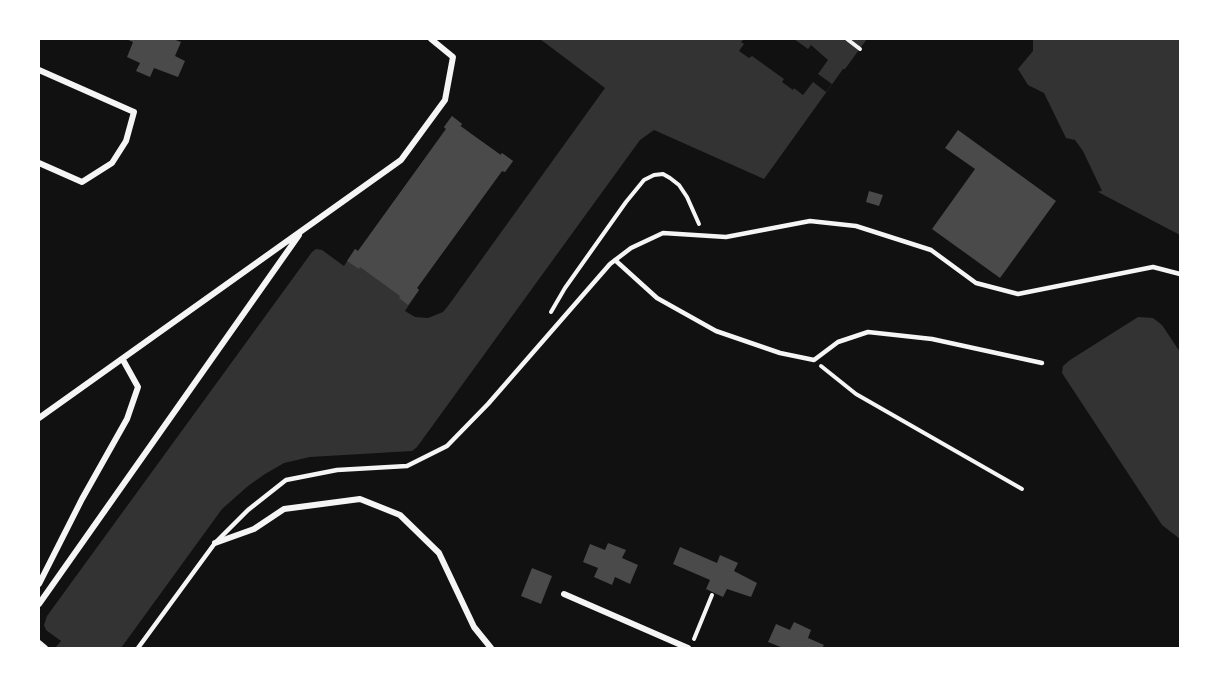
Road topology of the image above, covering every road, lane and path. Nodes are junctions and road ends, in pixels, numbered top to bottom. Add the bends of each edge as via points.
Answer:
1 (430, 39) edge
2 (847, 39) edge
3 (860, 49) dead end
4 (39, 70) edge
5 (39, 163) edge
6 (303, 230) junction
7 (615, 260) junction
8 (1180, 273) edge
9 (123, 360) junction
10 (814, 360) junction
11 (1042, 363) dead end
12 (39, 418) edge
13 (1022, 489) dead end
14 (215, 543) junction
15 (39, 584) edge
16 (564, 594) dead end
17 (712, 595) dead end
18 (39, 604) edge
19 (39, 643) edge
20 (690, 645) edge
21 (45, 648) edge
22 (138, 648) edge
23 (491, 648) edge

1 - 6 street via 453,57 445,100 401,160
2 - 3 path
4 - 5 street via 134,112 126,141 112,163 82,182
6 - 9 street
6 - 18 street
7 - 8 lane via 663,232 726,237 810,221 856,226 931,250 976,283 1018,294 1153,267
7 - 10 lane via 657,298 716,331
7 - 14 lane via 447,446 407,466 337,470 286,480
9 - 12 street
9 - 15 street via 138,387 127,419
10 - 11 lane via 838,342 868,332 932,339
10 - 13 path via 856,394
14 - 22 lane
14 - 23 street via 254,529 284,509 360,499 400,515 439,553 474,627
16 - 20 street
17 - 20 path
19 - 21 street

